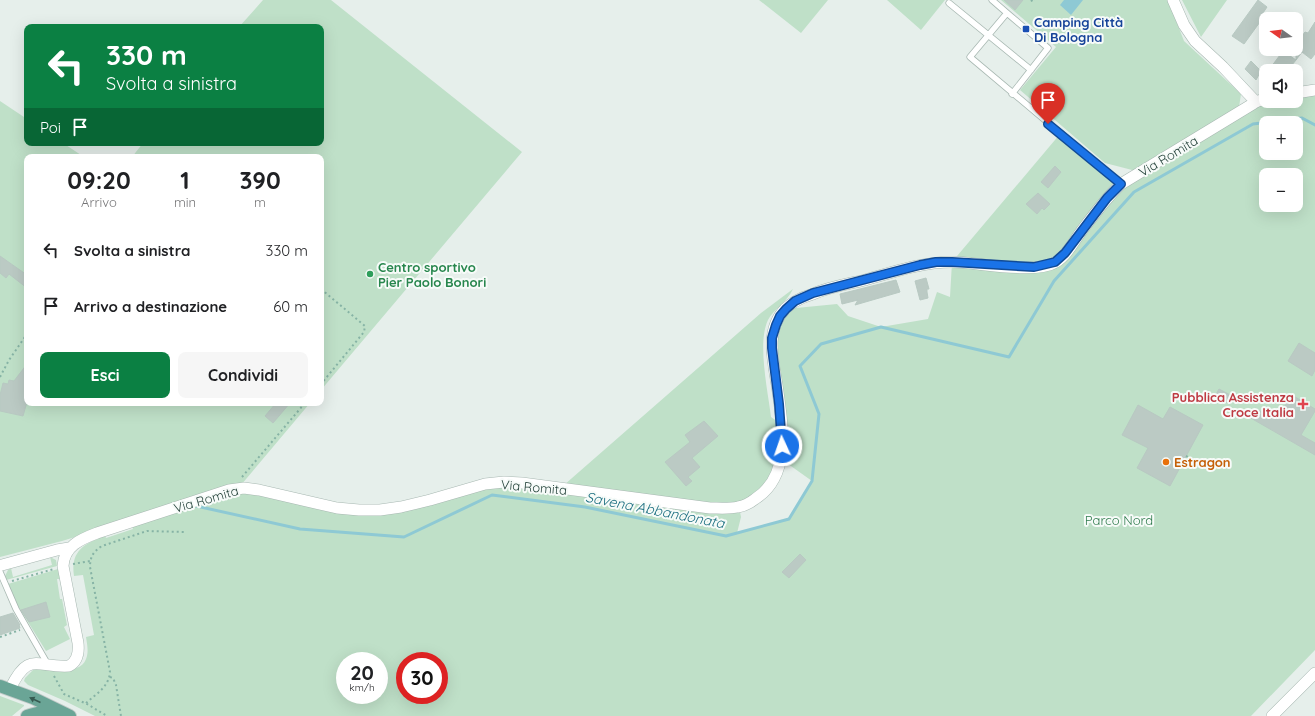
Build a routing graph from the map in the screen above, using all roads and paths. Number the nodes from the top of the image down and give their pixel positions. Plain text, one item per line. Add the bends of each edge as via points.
1 (992, 0) edge
2 (1031, 0) edge
3 (1034, 0) edge
4 (1173, 0) edge
5 (949, 3) dead end
6 (1007, 13) junction
7 (988, 35) junction
8 (1030, 70) junction
9 (1315, 90) edge
10 (1303, 92) edge
11 (1012, 94) junction
12 (1259, 98) edge
13 (1259, 101) edge
14 (1121, 184) junction
15 (324, 292) edge
16 (24, 338) edge
17 (0, 377) edge
18 (324, 380) edge
19 (302, 406) edge
20 (1186, 456) dead end
21 (1205, 466) dead end
22 (242, 477) dead end
23 (184, 532) dead end
24 (70, 548) junction
25 (90, 562) junction
26 (63, 566) junction
27 (1, 570) edge
28 (5, 583) junction
29 (47, 664) junction
30 (1315, 673) edge
31 (110, 676) junction
32 (5, 687) edge
33 (86, 704) junction
34 (27, 716) edge
35 (68, 716) edge
36 (107, 716) edge
37 (121, 716) edge
38 (1272, 716) edge

1 - 6 lane
2 - 3 path
4 - 12 street, Via Romita via 1184,25 1195,41
5 - 7 lane
6 - 7 lane
6 - 8 lane via 1048,48
7 - 8 lane
7 - 11 lane via 970,57
8 - 11 lane
9 - 10 street
11 - 14 lane
13 - 14 street, Via Romita
14 - 24 street, Via Romita via 1055,262 1034,267 952,262 920,265 813,293 795,301 786,309 776,325 772,343 779,404 781,459 774,481 768,488 760,497 739,507 710,508 504,482 485,484 401,507 359,510 337,508 244,488 228,490 98,533 81,539
15 - 18 path via 365,326 364,332
16 - 17 path
19 - 22 path
20 - 21 path
23 - 25 path via 147,531 112,542 97,549
24 - 26 street via 64,557
24 - 27 street via 56,550
25 - 26 path
25 - 31 path
26 - 28 path
26 - 29 street via 79,652 70,666
27 - 28 lane
28 - 29 lane via 16,609
29 - 32 street via 32,664 22,669
29 - 33 path via 64,694
30 - 38 street
31 - 33 path via 105,686
31 - 37 path via 116,685
35 -> 32 main road
33 - 36 path
34 - 35 main road via 49,711

